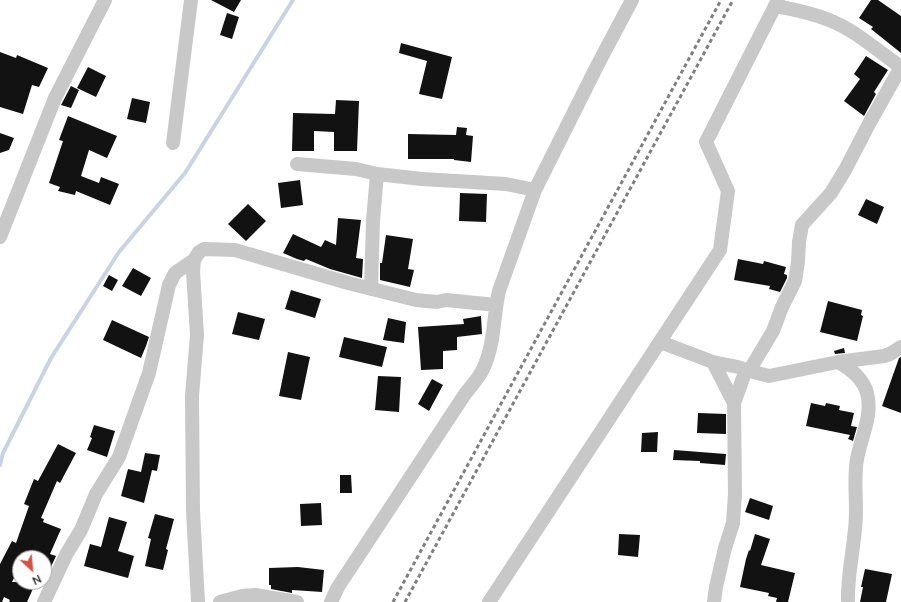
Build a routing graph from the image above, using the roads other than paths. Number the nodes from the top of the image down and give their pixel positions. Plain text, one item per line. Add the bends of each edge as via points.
1 (105, 0) edge
2 (191, 0) edge
3 (632, 0) edge
4 (777, 3) edge
5 (901, 67) edge
6 (173, 143) dead end
7 (297, 164) dead end
8 (377, 174) junction
9 (535, 190) junction
10 (0, 235) edge
11 (194, 260) junction
12 (371, 289) junction
13 (496, 305) junction
14 (660, 342) junction
15 (901, 347) edge
16 (713, 362) junction
17 (838, 362) junction
18 (748, 371) junction
19 (734, 403) junction
20 (44, 602) edge
21 (198, 602) edge
22 (220, 602) edge
23 (297, 602) edge
24 (332, 602) edge
25 (489, 602) edge
26 (714, 602) edge
27 (848, 602) edge

1 - 10 street via 55,98
2 - 6 street
3 - 9 street
4 - 5 street via 829,20 852,32
4 - 14 street via 706,142 728,191 720,250
5 - 18 street via 831,193 802,225 795,281 773,331
7 - 8 street via 356,169
8 - 9 street via 506,184
8 - 12 street
9 - 13 street
11 - 12 street via 204,249 235,250
11 - 20 street via 175,273 169,285 149,373 120,457 96,494 81,530
11 - 21 street via 197,335 192,396 193,504
12 - 13 street via 416,300
13 - 24 street via 492,340 483,370 338,587
14 - 16 street
14 - 25 street
15 - 17 street via 884,356
16 - 18 street
16 - 19 street
17 - 18 street via 769,376
17 - 27 street via 852,370 859,378 867,392 868,411 857,459 855,528
18 - 19 street
19 - 26 street via 733,523
22 - 23 street via 255,595

